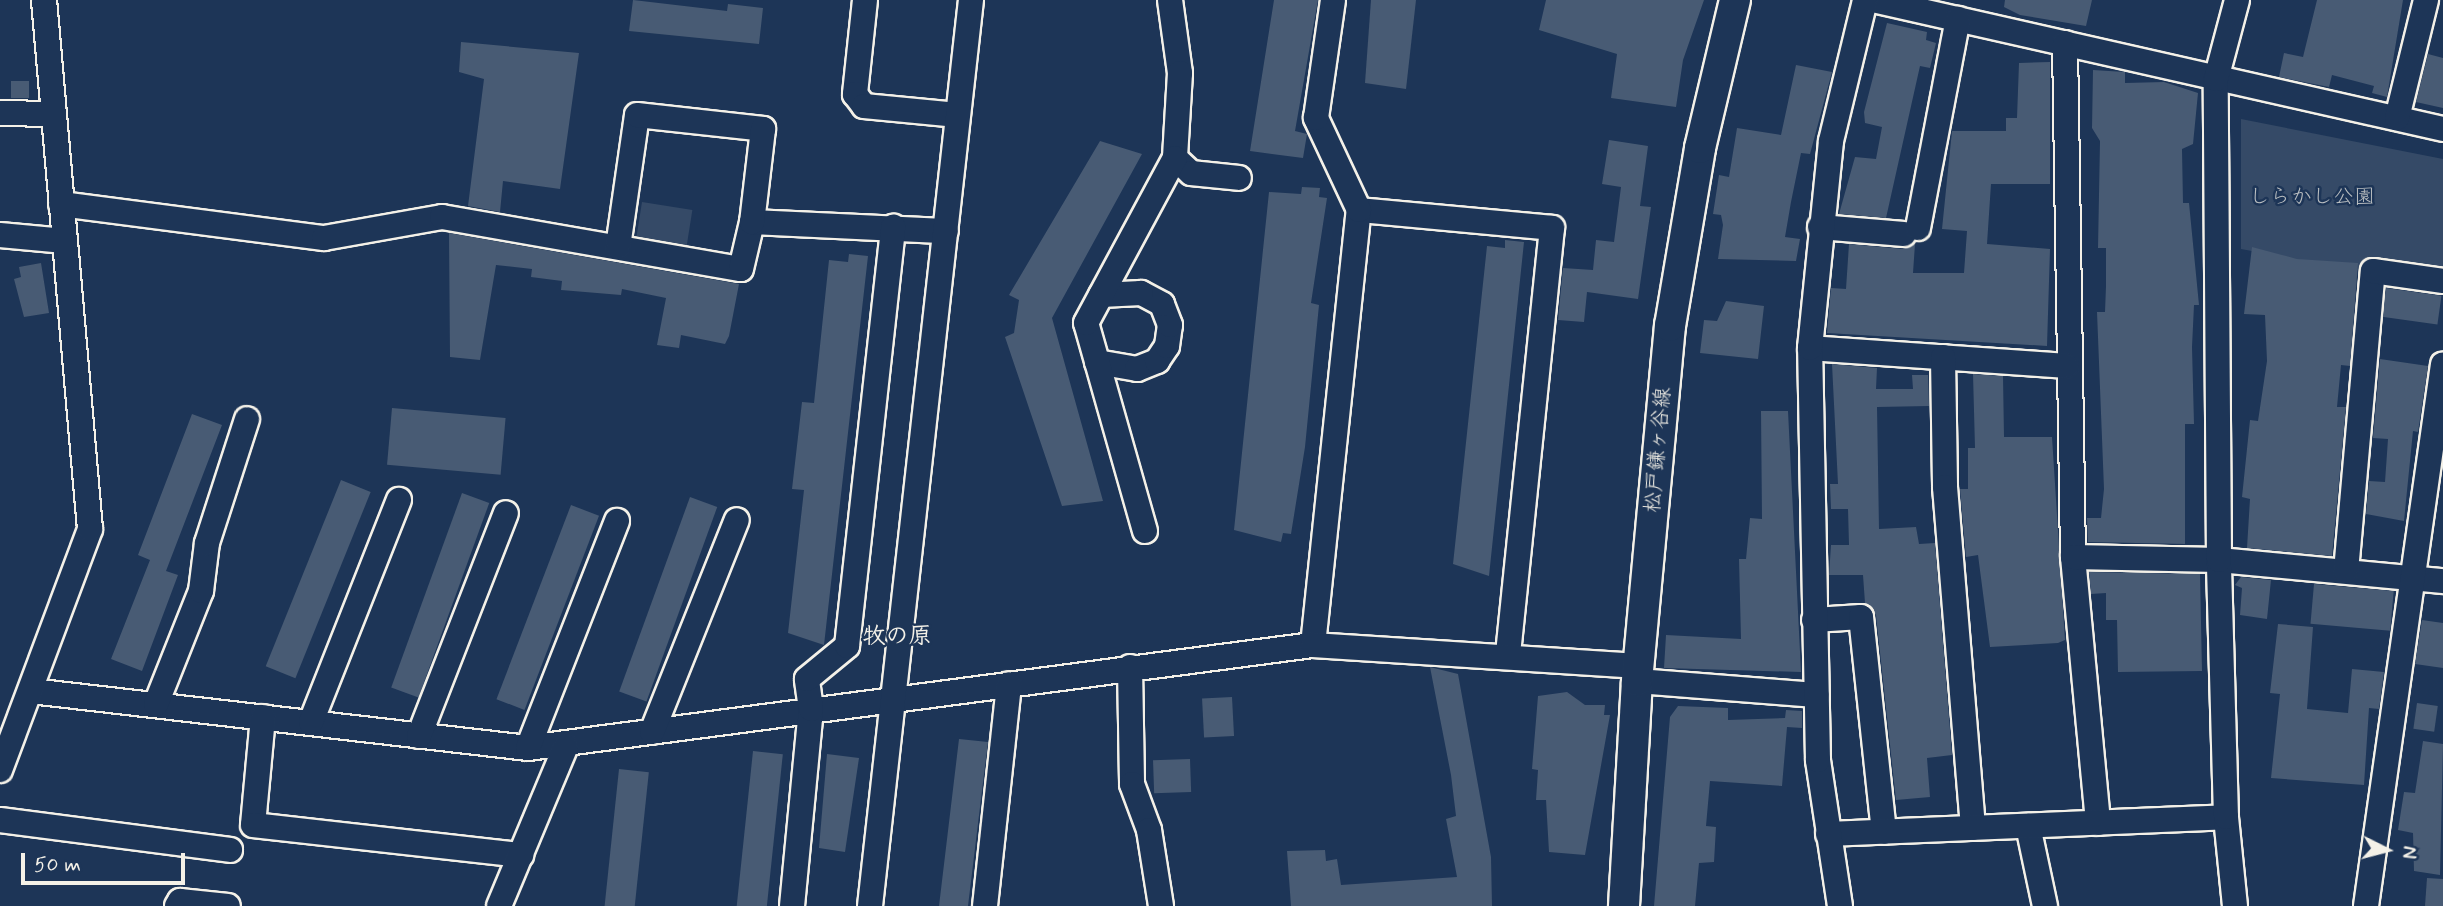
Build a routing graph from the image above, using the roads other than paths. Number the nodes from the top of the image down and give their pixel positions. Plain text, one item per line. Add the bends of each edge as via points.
1 (44, 0) edge
2 (865, 0) edge
3 (971, 0) edge
4 (1170, 0) edge
5 (1333, 0) edge
6 (1735, 0) edge
7 (1866, 0) edge
8 (1873, 0) edge
9 (2237, 0) edge
10 (2426, 0) edge
11 (1958, 19) junction
12 (2065, 43) junction
13 (2216, 79) junction
14 (0, 113) edge
15 (54, 114) junction
16 (958, 116) junction
17 (2396, 118) junction
18 (2443, 129) edge
19 (1175, 158) junction
20 (1240, 178) dead end
21 (61, 204) junction
22 (1359, 210) junction
23 (752, 222) junction
24 (893, 227) junction
25 (1820, 227) junction
26 (946, 231) junction
27 (0, 234) edge
28 (65, 241) junction
29 (618, 247) junction
30 (2443, 281) edge
31 (1101, 295) junction
32 (1810, 348) junction
33 (1944, 357) junction
34 (1097, 362) junction
35 (2443, 364) edge
36 (2066, 366) junction
37 (247, 419) dead end
38 (399, 500) dead end
39 (506, 513) dead end
40 (737, 520) dead end
41 (617, 521) dead end
42 (1145, 531) dead end
43 (2073, 557) junction
44 (2219, 560) junction
45 (2346, 571) junction
46 (2413, 577) junction
47 (2443, 581) edge
48 (1814, 620) junction
49 (1313, 645) junction
50 (1508, 657) junction
51 (1130, 667) junction
52 (1637, 674) junction
53 (1009, 684) junction
54 (31, 691) junction
55 (1816, 695) junction
56 (897, 696) junction
57 (156, 704) junction
58 (811, 709) junction
59 (263, 717) junction
60 (311, 722) junction
61 (652, 732) junction
62 (419, 736) junction
63 (566, 746) junction
64 (528, 748) junction
65 (0, 770) edge
66 (2226, 817) junction
67 (0, 820) edge
68 (2098, 823) junction
69 (2028, 826) junction
70 (1973, 828) junction
71 (1884, 832) junction
72 (1828, 834) junction
73 (230, 850) dead end
74 (521, 855) junction
75 (177, 906) edge
76 (228, 906) edge
77 (499, 906) edge
78 (792, 906) edge
79 (870, 906) edge
80 (985, 906) edge
81 (1161, 906) edge
82 (1624, 906) edge
83 (1840, 906) edge
84 (2045, 906) edge
85 (2235, 906) edge
86 (2366, 906) edge

1 - 15 street
2 - 16 street via 855,94 864,106
3 - 16 street
4 - 19 street via 1180,73
5 - 22 street via 1316,118
6 - 52 main road, 松戸鎌ヶ谷線 via 1700,148 1670,326
7 - 25 street via 1831,141
8 - 11 street
9 - 13 street
10 - 17 street
11 - 12 street
11 - 25 street via 1911,231
12 - 13 street
12 - 36 street
13 - 17 street
13 - 44 street
14 - 15 street
15 - 21 street
16 - 26 street
17 - 18 street
19 - 20 street via 1191,173
19 - 31 street
21 - 28 street
21 - 29 street via 324,238 442,216
22 - 49 street
22 - 50 street via 1552,228
23 - 24 street
23 - 29 street via 741,269
23 - 29 street via 763,130 637,115
24 - 26 street
24 - 58 street via 847,646 807,679
25 - 32 street
26 - 56 street
27 - 28 street
28 - 54 street via 90,529
30 - 45 street via 2374,271
31 - 34 street via 1086,323
31 - 34 street via 1141,293 1161,304 1170,325 1167,346 1157,361 1138,369
32 - 33 street
32 - 48 street
33 - 36 street
33 - 70 street via 1945,487
34 - 42 street
35 - 46 street
36 - 43 street
37 - 57 street via 248,434 207,543 201,591
38 - 60 street
39 - 62 street
40 - 61 street
41 - 64 street
43 - 44 street
43 - 68 street
44 - 45 street
44 - 66 street
45 - 46 street
46 - 47 street
46 - 86 street
48 - 55 street
48 - 71 street via 1861,617
49 - 50 street
49 - 51 street
50 - 52 street
51 - 53 street
51 - 81 street via 1132,784 1137,810 1149,830
52 - 55 street
52 - 82 main road, 松戸鎌ヶ谷線
53 - 56 street
53 - 80 street
54 - 57 street
54 - 65 street
55 - 72 street
56 - 58 street
56 - 79 street
57 - 59 street
58 - 61 street
58 - 78 street
59 - 60 street
59 - 74 street via 253,825
60 - 62 street
61 - 63 street
62 - 64 street
63 - 64 street
63 - 74 street
66 - 68 street
66 - 85 street
67 - 73 street
68 - 69 street
69 - 70 street
69 - 84 street
70 - 71 street
71 - 72 street
72 - 83 street
74 - 77 street
75 - 76 street via 180,901

